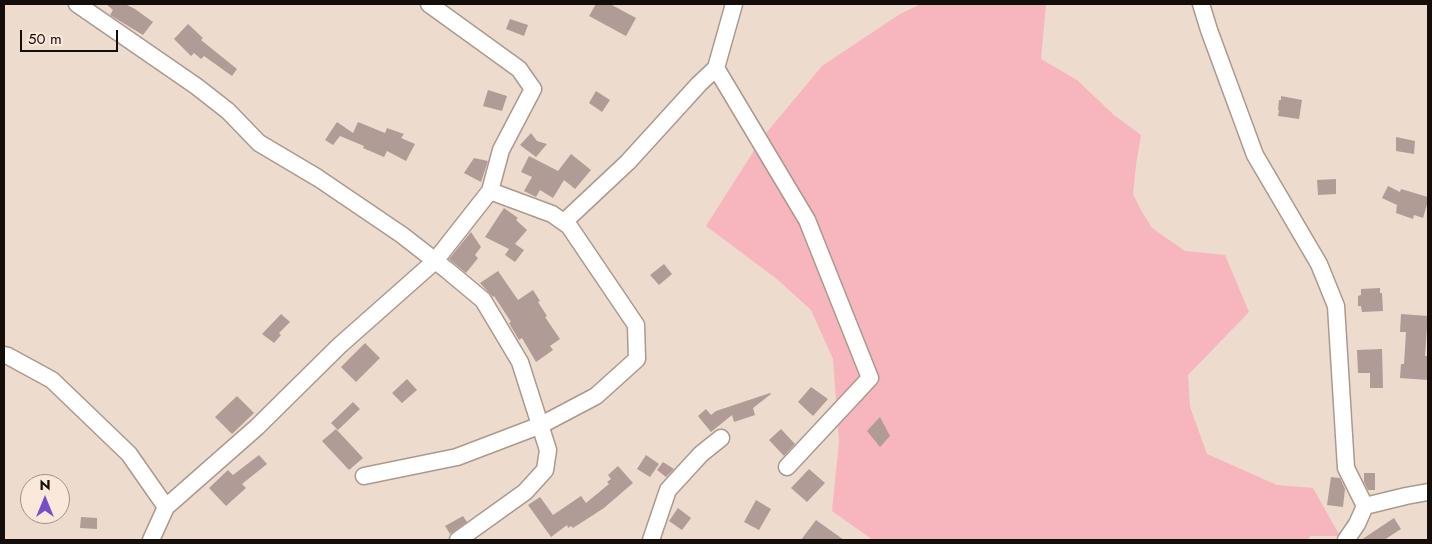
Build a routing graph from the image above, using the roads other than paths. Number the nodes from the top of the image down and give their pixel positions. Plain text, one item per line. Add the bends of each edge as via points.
1 (77, 4) edge
2 (429, 4) edge
3 (734, 4) edge
4 (1201, 4) edge
5 (716, 68) junction
6 (490, 191) junction
7 (564, 222) junction
8 (435, 261) junction
9 (4, 355) edge
10 (541, 425) junction
11 (721, 438) dead end
12 (787, 466) dead end
13 (364, 476) dead end
14 (1428, 492) edge
15 (1365, 506) junction
16 (166, 507) junction
17 (151, 540) edge
18 (458, 540) edge
19 (651, 540) edge
20 (1346, 540) edge

1 - 8 street via 196,86 228,111 259,143 318,178
2 - 6 street via 519,70 533,89 501,150
3 - 5 street
4 - 15 street via 1255,155 1319,264 1336,306 1346,468
5 - 7 street via 628,162
5 - 12 street via 807,220 870,378
6 - 7 street via 552,214
6 - 8 street
7 - 10 street via 636,326 637,359 596,396
8 - 10 street via 483,300 520,362
8 - 16 street
9 - 16 street via 52,380 129,454
10 - 13 street via 456,457
10 - 18 street via 548,450 545,470 525,492
11 - 19 street via 668,490
14 - 15 street
15 - 20 street
16 - 17 street

